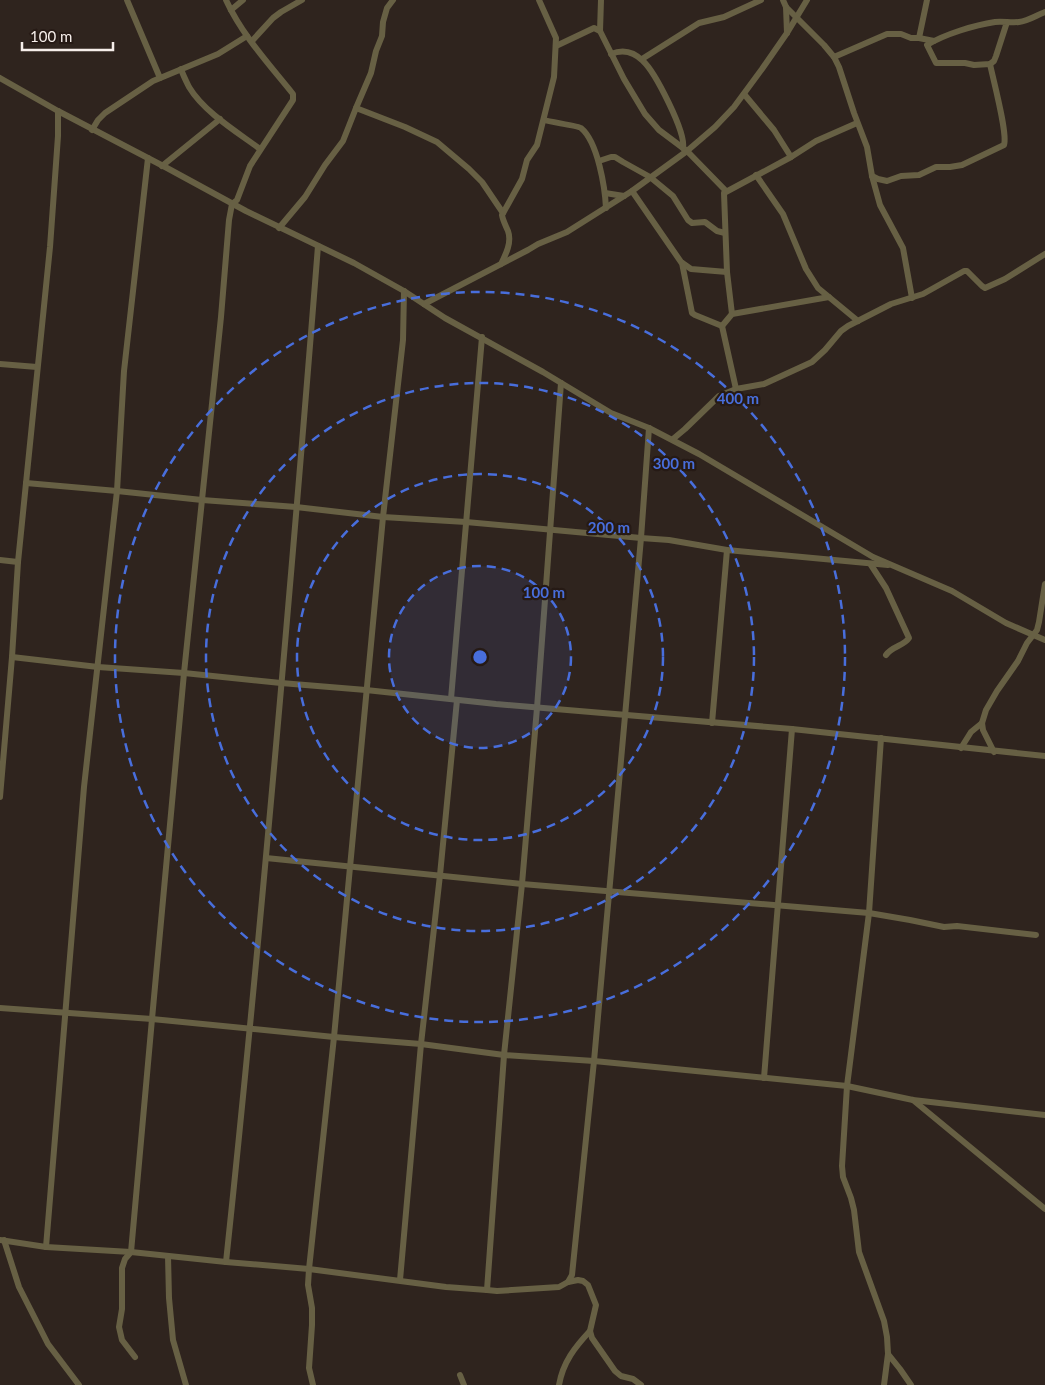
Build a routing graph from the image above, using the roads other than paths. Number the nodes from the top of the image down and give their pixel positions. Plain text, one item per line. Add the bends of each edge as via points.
1 (127, 0) edge
2 (226, 0) edge
3 (243, 0) edge
4 (302, 0) edge
5 (393, 0) edge
6 (539, 0) edge
7 (601, 0) edge
8 (761, 0) edge
9 (807, 0) edge
10 (927, 0) edge
11 (784, 3) edge
12 (231, 10) junction
13 (1045, 12) edge
14 (797, 18) junction
15 (1007, 22) junction
16 (600, 31) junction
17 (787, 33) junction
18 (249, 38) junction
19 (919, 38) junction
20 (934, 41) junction
21 (556, 46) junction
22 (611, 54) junction
23 (834, 57) junction
24 (642, 59) junction
25 (990, 64) junction
26 (181, 69) junction
27 (0, 78) edge
28 (160, 78) junction
29 (744, 94) junction
30 (356, 108) junction
31 (58, 112) junction
32 (220, 119) junction
33 (544, 120) junction
34 (857, 123) junction
35 (92, 130) junction
36 (685, 149) junction
37 (260, 150) junction
38 (791, 157) junction
39 (148, 158) junction
40 (599, 161) junction
41 (162, 166) junction
42 (756, 175) junction
43 (872, 176) junction
44 (650, 177) junction
45 (632, 191) junction
46 (726, 191) junction
47 (605, 193) junction
48 (624, 196) junction
49 (232, 204) junction
50 (606, 208) junction
51 (503, 212) junction
52 (279, 228) junction
53 (725, 233) junction
54 (318, 246) junction
55 (1045, 254) edge
56 (681, 262) junction
57 (501, 264) junction
58 (727, 272) junction
59 (404, 291) junction
60 (829, 297) junction
61 (912, 298) junction
62 (424, 304) junction
63 (732, 314) junction
64 (858, 321) junction
65 (722, 326) junction
66 (482, 337) junction
67 (0, 364) edge
68 (37, 366) junction
69 (561, 383) junction
70 (736, 389) junction
71 (649, 428) junction
72 (673, 440) junction
73 (26, 483) junction
74 (116, 491) junction
75 (202, 500) junction
76 (296, 507) junction
77 (383, 517) junction
78 (466, 522) junction
79 (551, 530) junction
80 (641, 538) junction
81 (728, 550) junction
82 (0, 560) edge
83 (18, 562) junction
84 (871, 564) junction
85 (891, 565) junction
86 (1045, 584) edge
87 (1034, 635) junction
88 (1045, 640) edge
89 (886, 655) dead end
90 (12, 657) junction
91 (98, 667) junction
92 (184, 673) junction
93 (281, 683) junction
94 (366, 690) junction
95 (454, 700) junction
96 (537, 708) junction
97 (624, 715) junction
98 (712, 723) junction
99 (982, 723) junction
100 (792, 729) junction
101 (881, 738) junction
102 (961, 748) junction
103 (994, 752) junction
104 (1045, 756) edge
105 (0, 797) edge
106 (266, 858) junction
107 (350, 866) junction
108 (440, 875) junction
109 (522, 884) junction
110 (609, 891) junction
111 (777, 905) junction
112 (869, 913) junction
113 (1036, 935) dead end
114 (0, 1008) edge
115 (65, 1012) junction
116 (152, 1019) junction
117 (251, 1029) junction
118 (334, 1038) junction
119 (421, 1044) junction
120 (504, 1055) junction
121 (594, 1061) junction
122 (764, 1078) junction
123 (847, 1086) junction
124 (913, 1100) junction
125 (1045, 1115) edge
126 (1045, 1209) edge
127 (2, 1240) edge
128 (46, 1247) junction
129 (131, 1252) junction
130 (168, 1256) junction
131 (226, 1262) junction
132 (309, 1269) junction
133 (400, 1280) junction
134 (568, 1282) junction
135 (487, 1290) junction
136 (590, 1331) junction
137 (888, 1354) junction
138 (136, 1357) dead end
139 (460, 1375) dead end
140 (78, 1385) edge
141 (186, 1385) edge
142 (313, 1385) edge
143 (464, 1385) edge
144 (559, 1385) edge
145 (641, 1385) edge
146 (884, 1385) edge
147 (912, 1385) edge

1 - 28 street
2 - 12 street
3 - 12 street
4 - 18 street
5 - 30 street via 387,8 371,73
6 - 21 street
7 - 16 street
8 - 24 street via 724,17 699,23
9 - 14 street
10 - 19 street
11 - 14 street
11 - 17 street
12 - 18 street
13 - 15 street via 1024,21
14 - 17 street
14 - 23 street
15 - 20 street via 975,27
15 - 25 street via 994,61
16 - 21 street via 594,28
16 - 22 street
17 - 29 street
18 - 26 street
18 - 37 street via 294,97
19 - 20 street
19 - 23 street via 887,34
20 - 25 street via 928,45 936,63
21 - 33 street via 554,77
22 - 24 street via 626,51
22 - 36 street via 645,114 659,130
23 - 34 street
24 - 36 street via 654,75 677,122
25 - 43 street via 1004,130 1004,145 962,165 936,167 919,175 887,181
26 - 28 street
26 - 32 street via 189,88
27 - 31 street
28 - 35 street via 105,113
29 - 36 street via 715,127
29 - 38 street via 774,130
30 - 51 street via 437,142 482,182
30 - 52 street via 344,141
31 - 35 street
31 - 68 street
32 - 37 street
32 - 41 street
33 - 40 street via 581,127
33 - 51 street via 537,145
34 - 38 street via 816,141
34 - 43 street via 867,147
35 - 39 street
36 - 44 street
36 - 46 street
37 - 49 street via 237,200
38 - 42 street
39 - 41 street
39 - 74 street via 124,370
40 - 44 street via 615,157
40 - 47 street
41 - 49 street
42 - 46 street
42 - 60 street via 783,214 812,280
43 - 61 street via 884,214 903,248
44 - 45 street
44 - 53 street via 672,196 692,223 705,222 716,231
45 - 48 street
45 - 56 street
46 - 53 street
47 - 48 street
47 - 50 street
48 - 50 street
49 - 52 street
49 - 75 street
50 - 57 street via 567,232
51 - 57 street via 502,218 510,238
52 - 54 street
53 - 58 street
54 - 59 street
54 - 76 street
55 - 61 street via 985,288 964,270
56 - 58 street via 690,269
56 - 65 street via 692,313
57 - 62 street
58 - 63 street
59 - 62 street
59 - 77 street via 403,340
60 - 63 street
60 - 64 street
61 - 64 street via 891,304
62 - 66 street
63 - 65 street
64 - 70 street via 841,331 812,362 764,384
65 - 70 street
66 - 69 street
66 - 78 street
67 - 68 street
68 - 73 street
69 - 71 street via 611,413
69 - 79 street
70 - 72 street via 718,398
71 - 72 street
71 - 80 street
72 - 85 street
73 - 74 street
73 - 83 street
74 - 75 street
74 - 91 street
75 - 76 street
75 - 92 street
76 - 77 street
76 - 93 street
77 - 78 street
77 - 94 street
78 - 79 street
78 - 95 street
79 - 80 street
79 - 96 street
80 - 81 street
80 - 97 street
81 - 84 street
81 - 98 street
82 - 83 street
83 - 90 street
84 - 85 street
84 - 89 street via 909,638
85 - 87 street via 952,591 1006,623
86 - 87 street
87 - 88 street
87 - 99 street via 989,704
90 - 91 street
90 - 105 street
91 - 92 street
91 - 115 street via 84,787
92 - 93 street
92 - 116 street
93 - 94 street
93 - 106 street
94 - 95 street
94 - 107 street
95 - 96 street
95 - 108 street
96 - 97 street
96 - 109 street
97 - 98 street
97 - 110 street
98 - 100 street
99 - 102 street via 971,732
99 - 103 street
100 - 101 street
100 - 111 street
101 - 102 street
101 - 112 street
102 - 103 street
103 - 104 street
106 - 107 street
106 - 117 street
107 - 108 street
107 - 118 street
108 - 109 street
108 - 119 street
109 - 110 street
109 - 120 street
110 - 111 street
110 - 121 street
111 - 112 street
111 - 122 street
112 - 113 street via 944,927
112 - 123 street
114 - 115 street
115 - 116 street
115 - 128 street
116 - 117 street
116 - 129 street
117 - 118 street
117 - 131 street
118 - 119 street
118 - 132 street
119 - 120 street
119 - 133 street
120 - 121 street
120 - 135 street
121 - 122 street
121 - 134 street via 572,1275
122 - 123 street
123 - 124 street
123 - 137 street via 843,1177 854,1210 860,1252 884,1322
124 - 125 street
124 - 126 street
127 - 128 street
127 - 140 street via 19,1287 48,1344
128 - 129 street
129 - 130 street
129 - 138 street via 122,1268 119,1327 122,1340
130 - 131 street
130 - 141 street via 173,1340
131 - 132 street
132 - 133 street
132 - 142 street via 312,1325 309,1368
133 - 135 street
134 - 135 street via 560,1287
134 - 136 street via 583,1281 593,1296 596,1305
136 - 144 street via 571,1352
136 - 145 street via 615,1371
137 - 146 street
137 - 147 street
139 - 143 street

